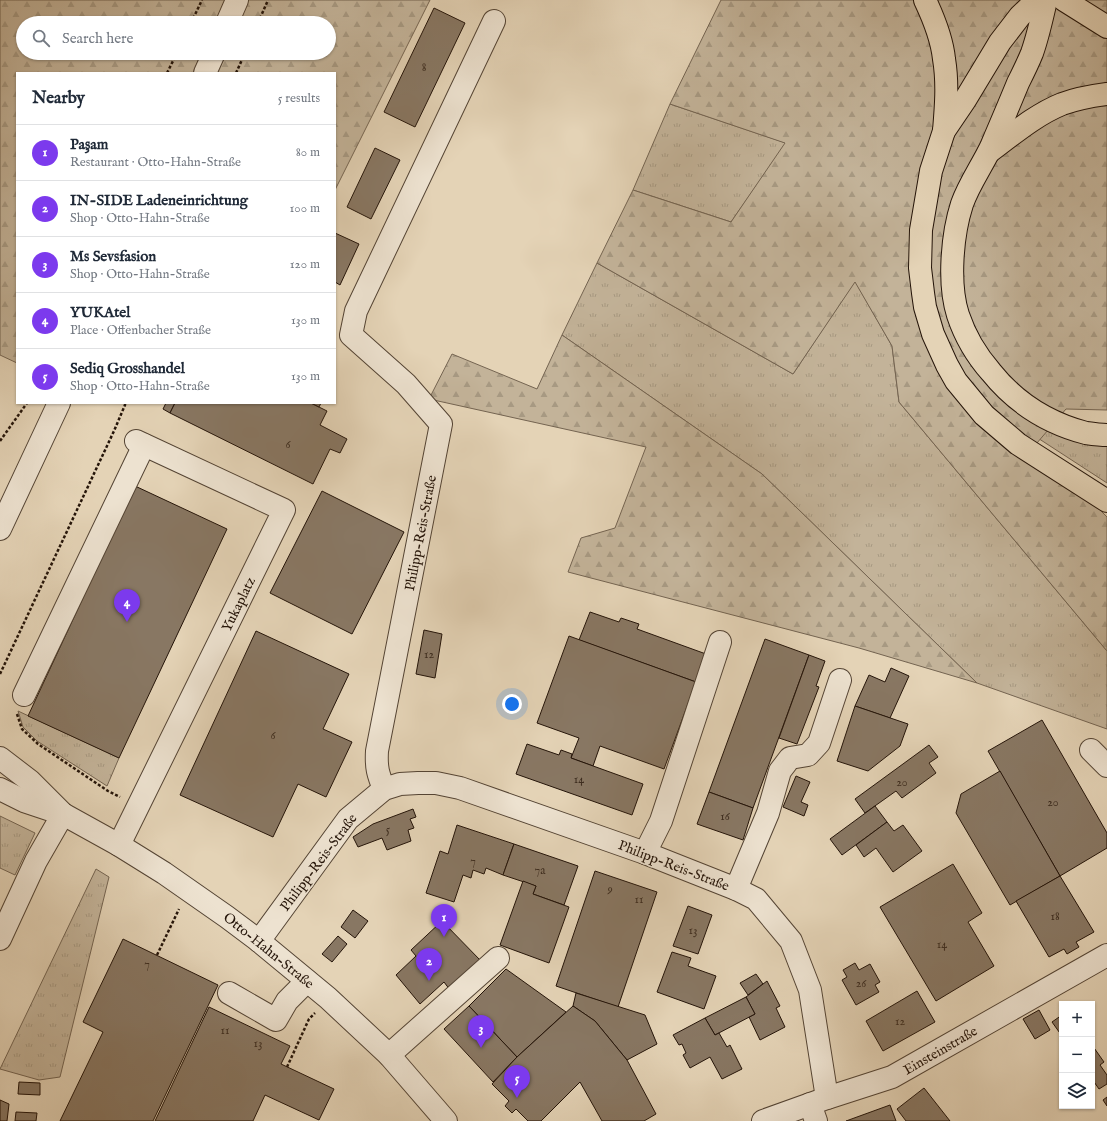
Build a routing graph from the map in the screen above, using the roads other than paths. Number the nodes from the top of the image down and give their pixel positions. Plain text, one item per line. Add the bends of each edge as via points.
1 (237, 0) edge
2 (925, 0) edge
3 (1037, 0) edge
4 (1046, 0) edge
5 (1064, 0) edge
6 (230, 16) edge
7 (494, 21) dead end
8 (1107, 27) edge
9 (211, 60) edge
10 (205, 72) edge
11 (1107, 94) edge
12 (944, 131) junction
13 (988, 153) junction
14 (60, 404) edge
15 (1107, 435) edge
16 (1107, 501) edge
17 (0, 529) edge
18 (720, 642) dead end
19 (840, 680) dead end
20 (24, 695) road end
21 (1091, 750) dead end
22 (0, 757) edge
23 (1107, 766) edge
24 (0, 789) edge
25 (384, 789) junction
26 (63, 814) junction
27 (119, 845) junction
28 (645, 853) junction
29 (736, 890) junction
30 (0, 939) edge
31 (259, 941) junction
32 (1107, 955) edge
33 (498, 958) dead end
34 (307, 981) junction
35 (229, 993) dead end
36 (389, 1055) junction
37 (818, 1108) edge
38 (446, 1121) edge
39 (763, 1121) edge

1 - 6 street
2 - 12 main road via 939,36 944,58
3 - 12 main road via 1020,16 1000,42
4 - 13 main road via 1031,53
5 - 8 main road
7 - 25 street, Philipp-Reis-Straße via 356,311 351,335 406,384 441,424 377,751 376,764
9 - 10 street
11 - 13 main road via 1061,104 1035,118
12 - 16 main road via 927,192 920,251 925,307 940,350 956,381 984,415 1018,444
13 - 15 main road via 962,204 952,259 957,314 967,338 982,362 1002,386 1019,401 1060,424 1087,433
14 - 17 street
18 - 28 street via 661,821
19 - 29 street via 819,743 808,755 790,758 780,771 768,814
20 - 27 street, Yukaplatz via 140,443 284,510
21 - 23 street
22 - 26 street, Otto-Hahn-Straße via 30,781
24 - 26 street, Otto-Hahn-Straße via 24,801
25 - 28 street, Philipp-Reis-Straße via 400,784 436,782 460,788
25 - 31 street, Philipp-Reis-Straße via 348,819
26 - 27 street, Otto-Hahn-Straße
26 - 30 street via 36,861
27 - 31 street, Otto-Hahn-Straße via 164,873
28 - 29 street, Philipp-Reis-Straße
29 - 37 street, Philipp-Reis-Straße via 756,899 791,941 810,990
31 - 34 street, Otto-Hahn-Straße
32 - 37 street, Einsteinstraße via 892,1077
33 - 36 street
34 - 35 street via 287,1001 276,1020
34 - 36 street, Otto-Hahn-Straße
36 - 38 street, Otto-Hahn-Straße
37 - 39 street, Einsteinstraße

